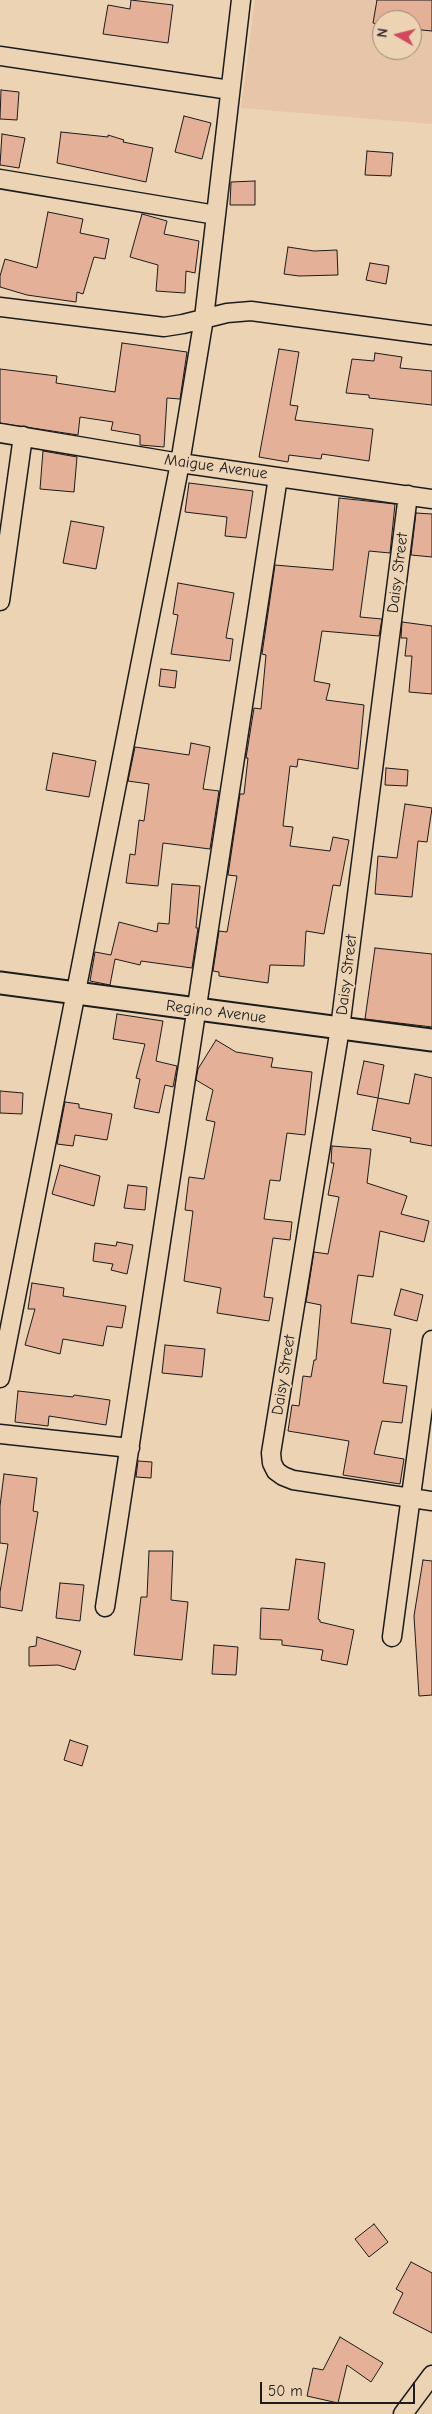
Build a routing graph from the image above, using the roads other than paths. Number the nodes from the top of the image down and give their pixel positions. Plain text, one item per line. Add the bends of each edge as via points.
1 (241, 0) edge
2 (0, 56) edge
3 (230, 90) junction
4 (0, 179) edge
5 (216, 215) junction
6 (0, 307) edge
7 (204, 318) junction
8 (432, 334) edge
9 (0, 432) edge
10 (23, 436) junction
11 (180, 462) junction
12 (278, 477) junction
13 (408, 495) junction
14 (432, 499) edge
15 (0, 601) edge
16 (0, 983) edge
17 (74, 993) junction
18 (198, 1009) junction
19 (340, 1028) junction
20 (432, 1040) edge
21 (432, 1340) edge
22 (0, 1378) edge
23 (0, 1434) edge
24 (130, 1448) junction
25 (410, 1498) junction
26 (432, 1500) edge
27 (105, 1607) dead end
28 (392, 1637) dead end
29 (432, 2375) edge
30 (403, 2414) edge

1 - 3 street
2 - 3 street
3 - 5 street
4 - 5 street
5 - 7 street
6 - 7 street via 164,327
7 - 8 street via 234,312 267,312
7 - 11 street
9 - 10 street, Maigue Avenue
10 - 11 street, Maigue Avenue
10 - 15 street
11 - 12 street, Maigue Avenue
11 - 17 street
12 - 13 street, Maigue Avenue
12 - 18 street
13 - 14 street, Maigue Avenue
13 - 19 street, Daisy Street
16 - 17 street, Regino Avenue
17 - 18 street, Regino Avenue
17 - 22 street
18 - 19 street, Regino Avenue
18 - 24 street
19 - 20 street, Regino Avenue
19 - 25 street, Daisy Street via 271,1453 272,1463 276,1471 288,1478
21 - 25 street
23 - 24 street
24 - 27 street
25 - 26 street
25 - 28 street
29 - 30 street

